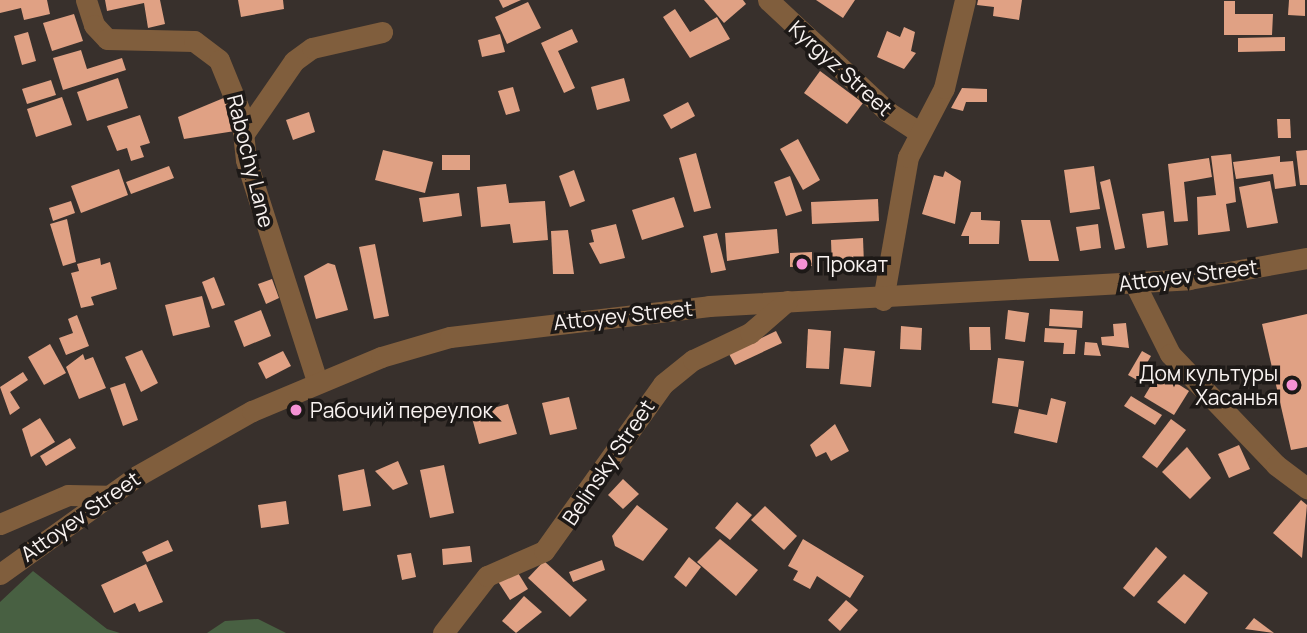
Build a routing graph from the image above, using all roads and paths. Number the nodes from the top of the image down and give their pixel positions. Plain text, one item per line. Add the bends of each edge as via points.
1 (86, 0) edge
2 (768, 0) edge
3 (965, 0) edge
4 (382, 32) dead end
5 (245, 132) junction
6 (919, 132) junction
7 (1307, 258) edge
8 (1135, 284) junction
9 (883, 300) junction
10 (787, 301) junction
11 (317, 381) junction
12 (1307, 488) edge
13 (107, 496) junction
14 (0, 524) edge
15 (0, 574) edge
16 (443, 633) edge

1 - 5 street, Rabochy Lane via 94,25 115,42 177,40 206,48 230,82
2 - 6 street, Kyrgyz Street via 878,104
3 - 6 street via 944,88
4 - 5 street via 312,48 294,61
5 - 11 street, Rabochy Lane via 246,160
6 - 9 street via 897,200
7 - 8 street, Attoyev Street
8 - 9 street, Attoyev Street
8 - 12 street via 1170,354 1276,465
9 - 10 street, Attoyev Street
10 - 11 street, Attoyev Street via 484,331 413,346
10 - 16 street, Belinsky Street via 750,333 693,360 663,384 544,551 487,576
11 - 13 street, Attoyev Street via 193,443
13 - 14 street via 57,498
13 - 15 street, Attoyev Street

